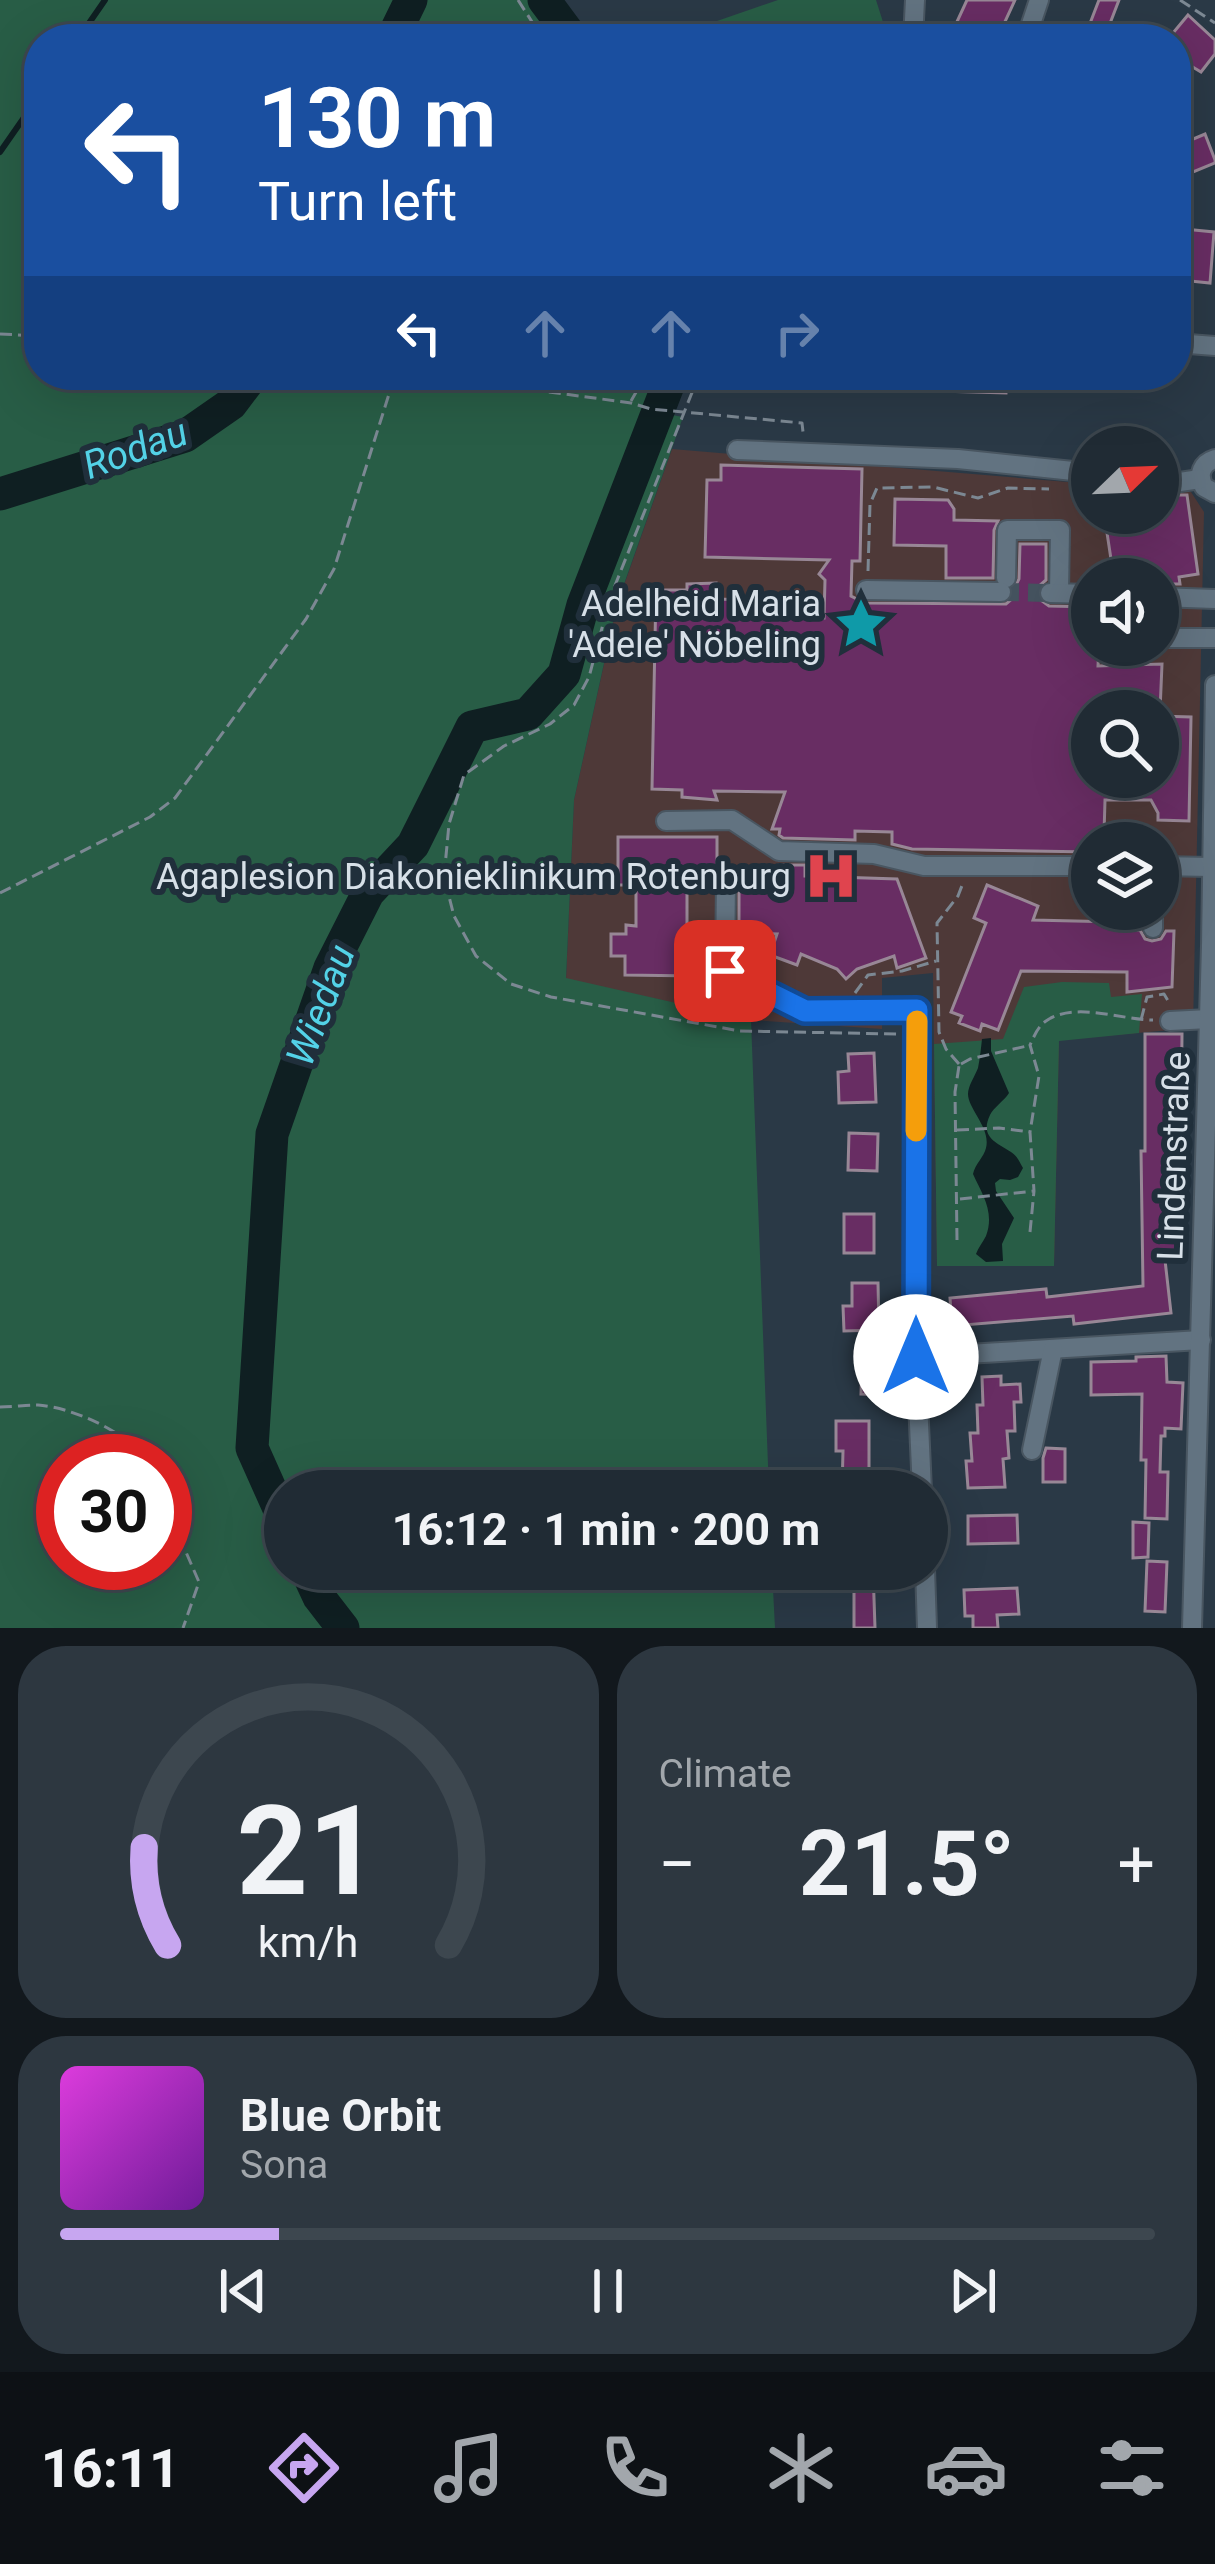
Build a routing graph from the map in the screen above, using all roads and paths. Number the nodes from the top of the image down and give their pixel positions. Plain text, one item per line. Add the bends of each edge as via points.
1 (1180, 0) edge
2 (1215, 23) edge
3 (390, 390) edge
4 (535, 390) edge
5 (638, 390) edge
6 (690, 390) edge
7 (631, 403) junction
8 (678, 412) junction
9 (736, 450) dead end
10 (803, 452) junction
11 (1215, 459) edge
12 (1071, 471) edge
13 (1208, 486) edge
14 (1063, 489) dead end
15 (866, 590) joint
16 (1071, 593) edge
17 (1179, 598) edge
18 (1215, 599) edge
19 (1179, 638) edge
20 (1215, 638) edge
21 (1215, 685) edge
22 (666, 821) dead end
23 (1071, 866) edge
24 (1211, 867) junction
25 (1179, 870) edge
26 (725, 878) dead end
27 (0, 893) edge
28 (958, 896) dead end
29 (938, 960) junction
30 (845, 1011) junction
31 (1209, 1019) junction
32 (1141, 1020) junction
33 (1170, 1021) junction
34 (916, 1034) junction
35 (1030, 1046) junction
36 (959, 1064) junction
37 (955, 1130) junction
38 (1030, 1132) junction
39 (1034, 1191) junction
40 (958, 1199) junction
41 (1030, 1232) dead end
42 (957, 1240) dead end
43 (1205, 1344) edge
44 (1053, 1349) junction
45 (916, 1357) junction
46 (0, 1407) edge
47 (118, 1434) edge
48 (1033, 1450) dead end
49 (921, 1470) edge
50 (192, 1566) edge
51 (926, 1590) edge
52 (183, 1628) edge
53 (927, 1628) edge
54 (1192, 1628) edge

1 - 2 path
3 - 27 path via 334,569 175,799
4 - 7 path
5 - 7 path
6 - 8 path
7 - 8 path
8 - 10 path via 802,423
8 - 34 path via 574,705 464,775 444,877 454,916 476,956 511,984 551,997 740,1031
9 - 10 street
10 - 12 street
11 - 13 street via 1204,465
14 - 15 path via 1019,487 978,498 933,487 877,488
15 - 16 street via 1004,585 1006,530 1060,530 1054,593
17 - 18 street
19 - 20 street
21 - 24 street, Lindenstraße
22 - 23 street via 732,820 779,851 874,854 925,866
24 - 25 street
24 - 31 street, Lindenstraße
26 - 30 street via 725,971 805,1011
28 - 29 path via 938,923
29 - 30 path via 868,975
29 - 36 path via 938,1032
30 - 34 street via 917,1010
31 - 33 street
31 - 43 street, Lindenstraße
32 - 33 path
32 - 33 path via 1148,997 1165,994
32 - 35 path via 1068,1013 1045,1022
34 - 45 street
35 - 36 path
35 - 38 path via 1039,1076
36 - 37 path
37 - 38 path
37 - 40 path
38 - 39 path
39 - 40 path
39 - 41 path
40 - 42 path
43 - 44 street
43 - 54 street, Lindenstraße
44 - 45 street
44 - 48 street
45 - 49 street
46 - 47 path via 42,1405
50 - 52 path via 199,1582
51 - 53 street

